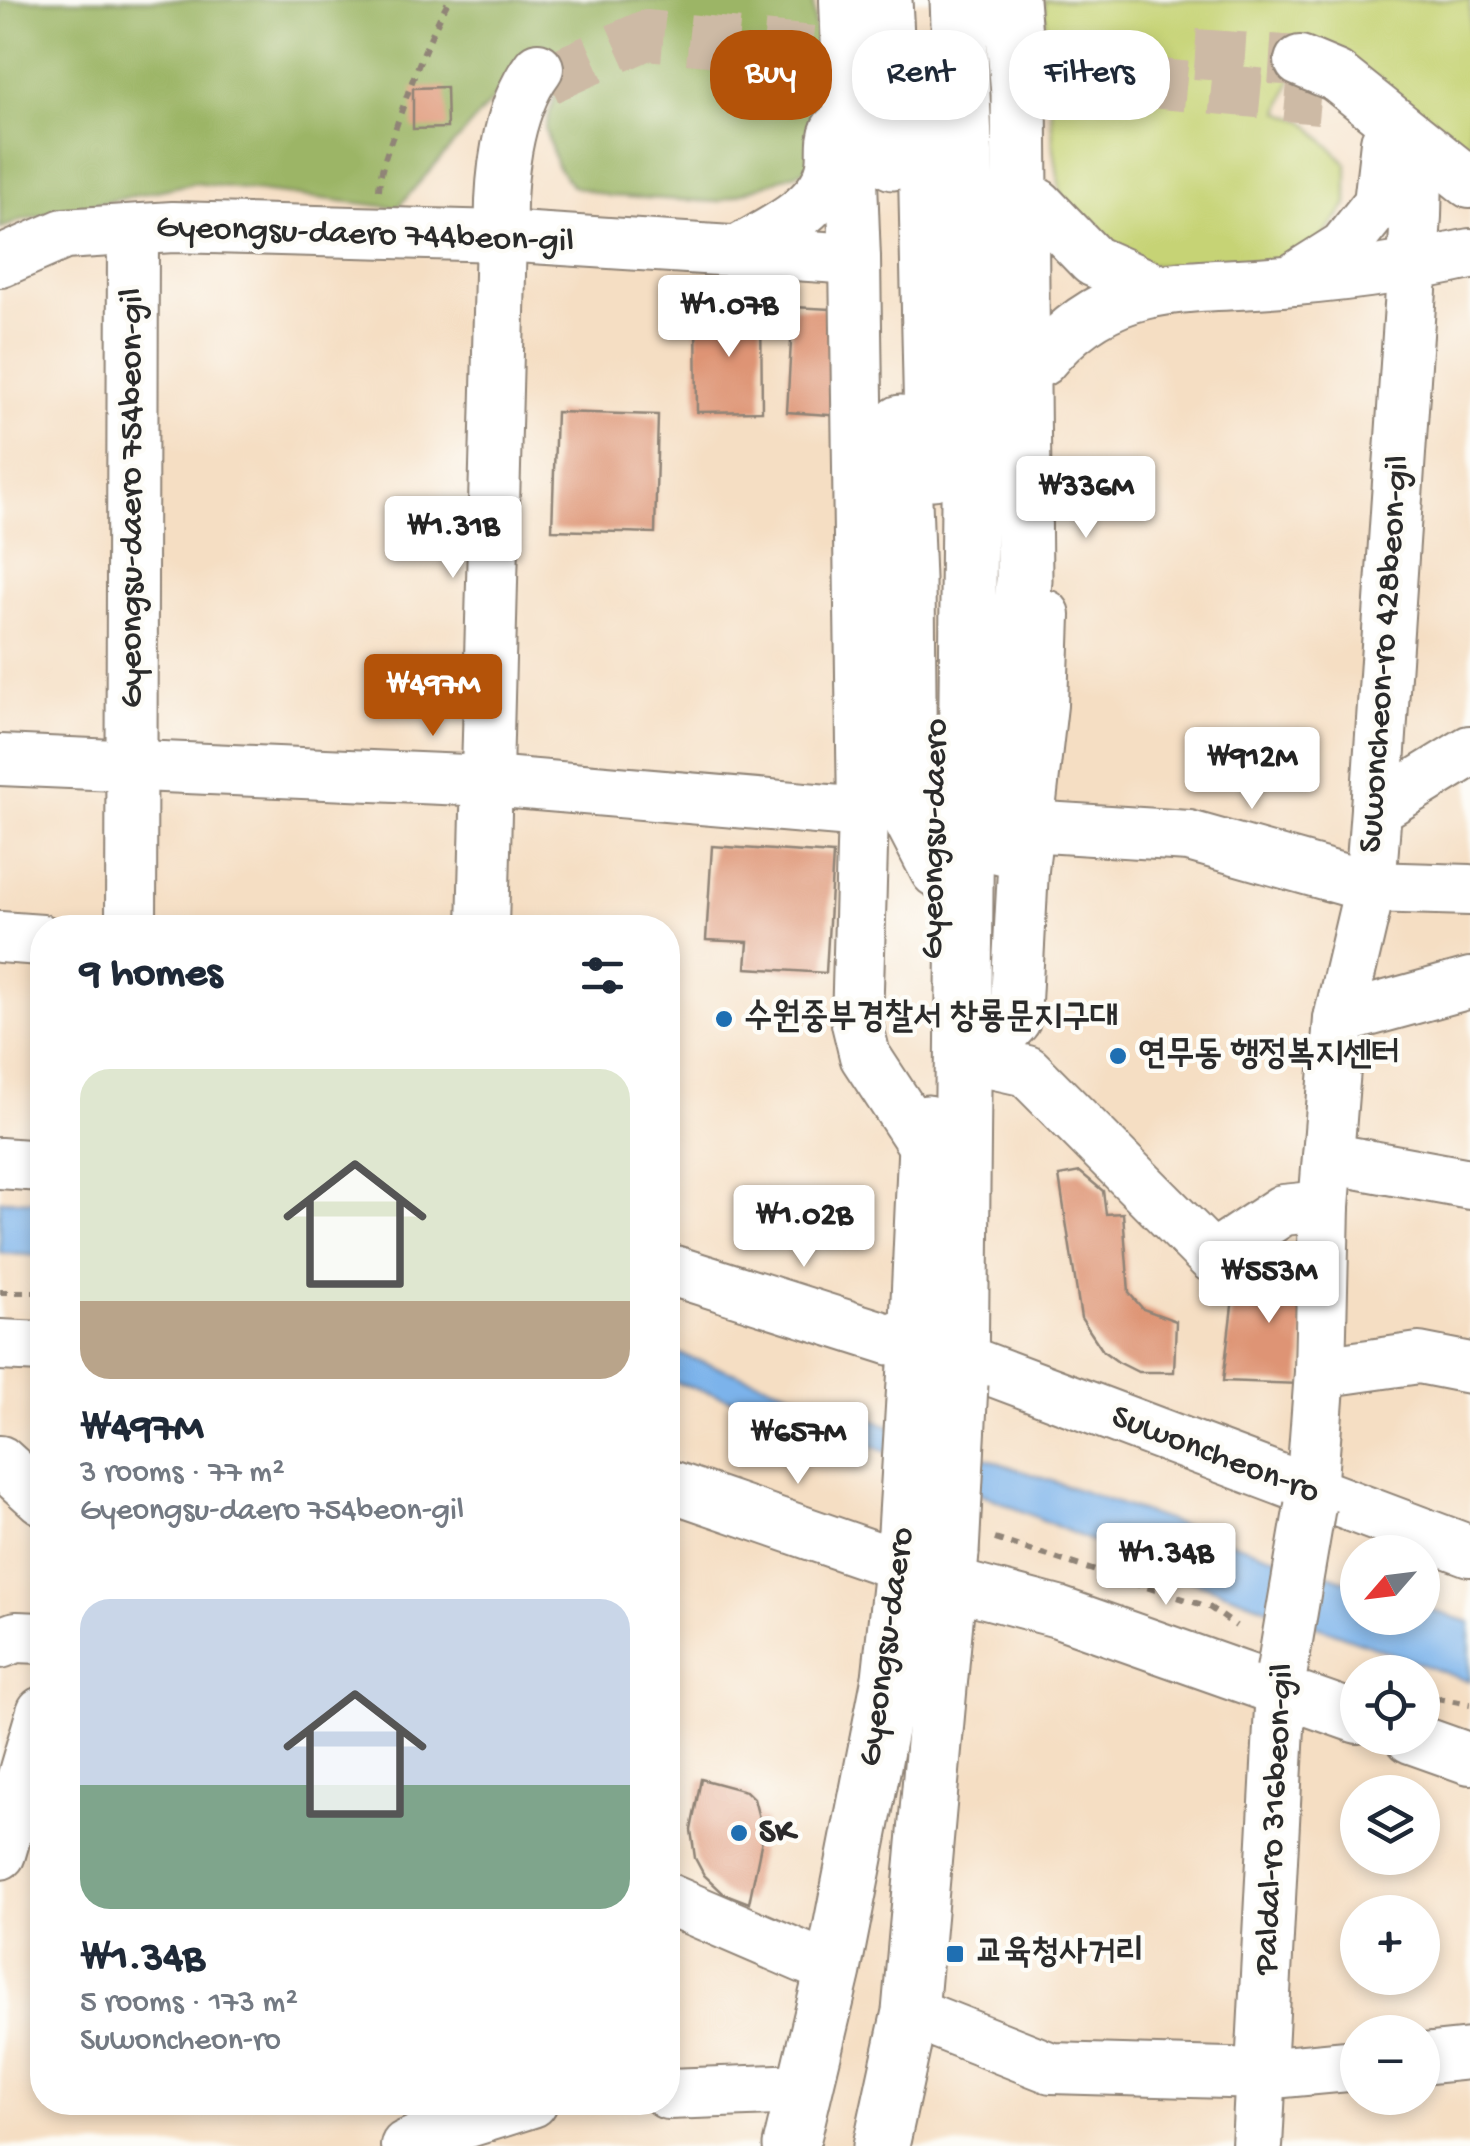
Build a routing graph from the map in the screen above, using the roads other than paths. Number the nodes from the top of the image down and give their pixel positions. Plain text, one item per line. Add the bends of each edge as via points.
1 (845, 0) edge
2 (884, 0) edge
3 (923, 0) edge
4 (958, 0) edge
5 (1011, 0) edge
6 (1028, 0) edge
7 (543, 74) dead end
8 (1310, 80) tunnel mouth
9 (851, 107) junction
10 (1398, 139) junction
11 (1470, 183) edge
12 (1038, 204) junction
13 (133, 230) junction
14 (501, 236) junction
15 (736, 252) junction
16 (1470, 254) edge
17 (854, 259) junction
18 (0, 262) edge
19 (1413, 267) junction
20 (1292, 281) junction
21 (1156, 289) junction
22 (1042, 361) junction
23 (1470, 751) edge
24 (0, 760) edge
25 (132, 766) junction
26 (489, 781) junction
27 (1376, 809) junction
28 (862, 814) junction
29 (1028, 826) junction
30 (938, 870) junction
31 (1370, 887) junction
32 (1470, 890) edge
33 (131, 915) edge
34 (484, 915) edge
35 (0, 938) edge
36 (30, 939) edge
37 (1470, 982) edge
38 (1339, 1019) junction
39 (991, 1054) junction
40 (945, 1132) junction
41 (1470, 1149) edge
42 (0, 1163) edge
43 (30, 1165) edge
44 (1411, 1173) junction
45 (1326, 1182) junction
46 (1470, 1184) edge
47 (680, 1273) edge
48 (0, 1345) edge
49 (30, 1346) edge
50 (938, 1364) junction
51 (1470, 1368) edge
52 (1320, 1372) junction
53 (0, 1461) edge
54 (680, 1487) edge
55 (30, 1488) edge
56 (1312, 1500) junction
57 (1470, 1552) edge
58 (927, 1558) junction
59 (30, 1638) edge
60 (0, 1643) edge
61 (1282, 1680) junction
62 (1340, 1709) edge
63 (1440, 1748) edge
64 (30, 1753) edge
65 (1470, 1759) edge
66 (0, 1854) edge
67 (680, 1904) edge
68 (833, 1970) junction
69 (910, 2012) junction
70 (1470, 2054) edge
71 (1440, 2057) edge
72 (1340, 2067) edge
73 (1262, 2074) junction
74 (804, 2089) junction
75 (680, 2094) edge
76 (490, 2115) edge
77 (406, 2146) edge
78 (791, 2146) edge
79 (882, 2146) edge
80 (1257, 2146) edge

1 - 9 street
2 - 30 main road via 908,578 908,814
3 - 30 main road, Gyeongsu-daero
4 - 40 main road, Gyeongsu-daero via 971,306
5 - 39 main road via 1024,580 1001,823
6 - 12 street
7 - 14 street
8 - 10 street via 1365,124
9 - 15 street via 833,136 832,168 821,193
9 - 17 street
10 - 11 street
10 - 19 street, Suwoncheon-ro 428beon-gil via 1416,216
10 - 20 street via 1379,203 1344,248
12 - 21 street via 1093,261
12 - 22 street
13 - 14 street, Gyeongsu-daero 744beon-gil
13 - 18 street, Gyeongsu-daero 744beon-gil via 64,234
13 - 25 street, Gyeongsu-daero 754beon-gil
14 - 15 street, Gyeongsu-daero 744beon-gil
14 - 26 street
15 - 17 street, Gyeongsu-daero 744beon-gil
16 - 19 street
17 - 28 street
19 - 20 street
19 - 27 street, Suwoncheon-ro 428beon-gil
20 - 21 street
21 - 22 street via 1080,322
22 - 29 street via 1047,564 1042,704
23 - 27 street
24 - 25 street
25 - 26 street
25 - 33 street, Gyeongsu-daero 754beon-gil
26 - 28 street
26 - 34 street
27 - 31 street, Suwoncheon-ro 428beon-gil
28 - 40 street via 857,1023 865,1056
29 - 31 street via 1189,836
29 - 39 street via 1015,1020
30 - 40 main road, Gyeongsu-daero
31 - 32 street
31 - 38 street, Suwoncheon-ro 428beon-gil
35 - 36 street
37 - 38 street
38 - 45 street, Suwoncheon-ro 428beon-gil
39 - 40 main road via 991,1075
39 - 45 street via 1028,1071 1212,1256
40 - 50 main road, Gyeongsu-daero
41 - 44 street
42 - 43 street
44 - 45 street
44 - 46 street
45 - 52 street, Suwoncheon-ro 428beon-gil
47 - 50 street, Suwoncheon-ro
48 - 49 street
50 - 56 street, Suwoncheon-ro
50 - 58 main road, Gyeongsu-daero, bridge
51 - 52 street via 1420,1358
52 - 56 street, Suwoncheon-ro 428beon-gil
53 - 55 street
54 - 58 street
56 - 57 street, Suwoncheon-ro
56 - 61 street, Paldal-ro 316beon-gil, bridge
58 - 61 street via 1058,1612
58 - 68 main road, Gyeongsu-daero via 890,1678
58 - 69 main road, Gyeongsu-daero
59 - 60 street
61 - 62 street
61 - 73 street, Paldal-ro 316beon-gil
63 - 65 street
64 - 66 street
67 - 68 street
68 - 74 main road, Gyeongsu-daero
69 - 73 street via 1051,2068
69 - 79 main road, Gyeongsu-daero
70 - 71 street
72 - 73 street
73 - 80 street, Paldal-ro 316beon-gil
74 - 75 street
74 - 78 main road, Gyeongsu-daero
76 - 77 street

